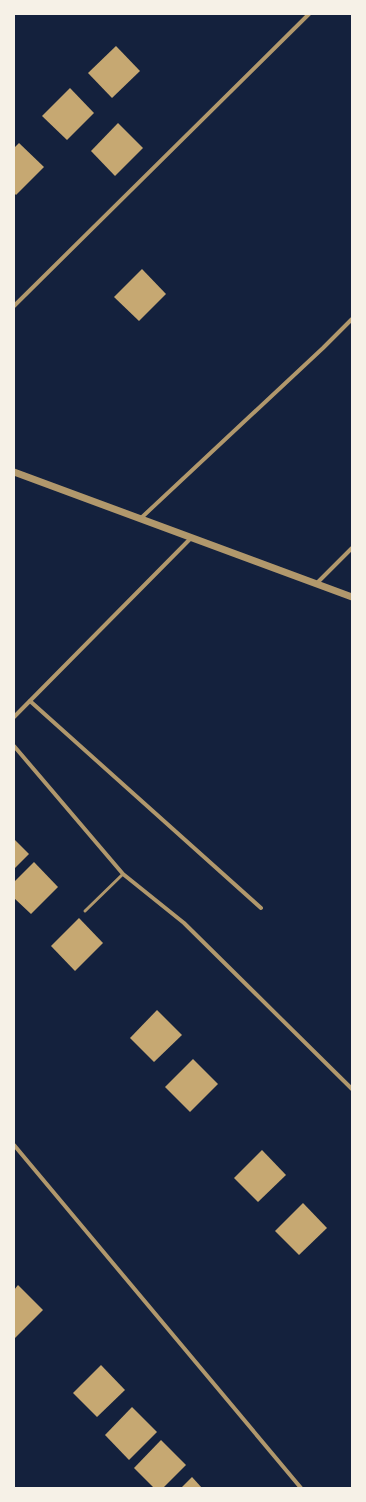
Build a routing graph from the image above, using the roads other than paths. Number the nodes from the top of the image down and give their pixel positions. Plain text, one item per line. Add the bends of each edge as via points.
1 (310, 14) edge
2 (14, 306) edge
3 (352, 319) edge
4 (14, 472) edge
5 (140, 519) junction
6 (191, 538) junction
7 (352, 548) edge
8 (316, 584) junction
9 (352, 597) edge
10 (30, 701) junction
11 (14, 717) edge
12 (14, 746) edge
13 (123, 874) junction
14 (261, 908) dead end
15 (85, 911) dead end
16 (352, 1089) edge
17 (14, 1145) edge
18 (301, 1488) edge

1 - 2 street
3 - 5 street
4 - 5 street
5 - 6 street
6 - 8 street
6 - 10 street
7 - 8 street
8 - 9 street
10 - 11 street
10 - 14 street
12 - 13 street
13 - 15 lane
13 - 16 street via 184,923
17 - 18 street

